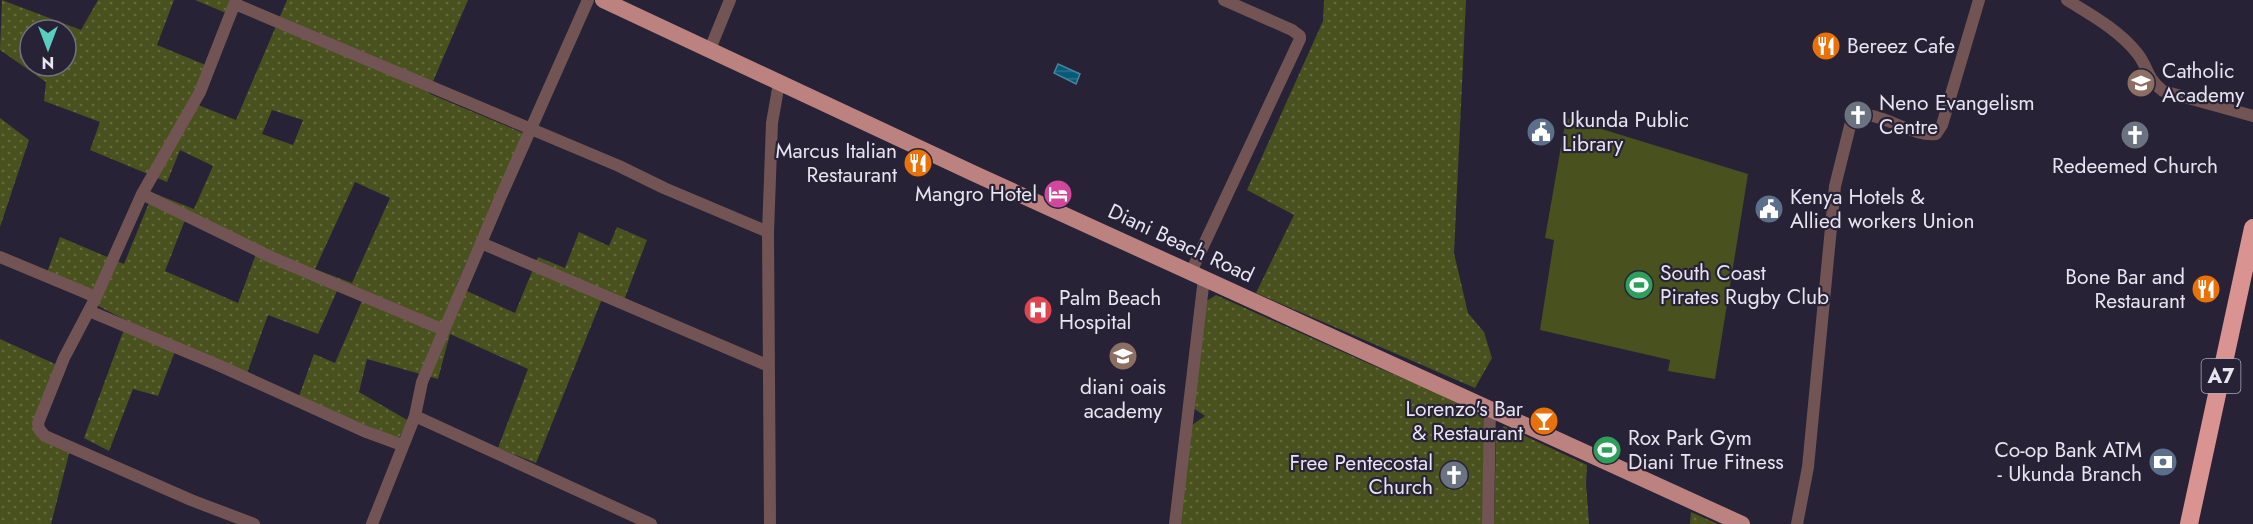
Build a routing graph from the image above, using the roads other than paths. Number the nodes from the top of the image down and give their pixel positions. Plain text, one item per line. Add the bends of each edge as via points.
1 (588, 0) edge
2 (603, 0) edge
3 (730, 0) edge
4 (1224, 0) edge
5 (1979, 0) edge
6 (2067, 0) edge
7 (236, 2) edge
8 (710, 49) junction
9 (779, 83) junction
10 (2253, 116) edge
11 (530, 129) junction
12 (142, 194) junction
13 (2253, 228) edge
14 (768, 232) junction
15 (481, 243) junction
16 (0, 257) edge
17 (1198, 275) junction
18 (96, 297) junction
19 (88, 311) junction
20 (444, 330) junction
21 (769, 366) junction
22 (1490, 408) junction
23 (415, 416) junction
24 (402, 445) junction
25 (254, 524) edge
26 (372, 524) edge
27 (651, 524) edge
28 (770, 524) edge
29 (1175, 524) edge
30 (1488, 524) edge
31 (1742, 524) edge
32 (1797, 524) edge
33 (2189, 524) edge

1 - 11 street
2 - 8 main road, Diani Beach Road
3 - 8 street
4 - 17 street via 1292,30 1300,39
5 - 32 street via 1936,134 1923,135 1863,114 1852,118 1835,186 1808,466
6 - 10 street via 2114,31 2138,53 2152,82 2163,91
7 - 11 street
7 - 12 street via 200,92
8 - 9 main road, Diani Beach Road
9 - 14 street via 772,123
9 - 17 main road, Diani Beach Road
11 - 14 street
11 - 15 street
12 - 18 street
12 - 20 street via 273,258
13 - 33 highway, A7
14 - 21 street
15 - 20 street
15 - 21 street
16 - 18 street
17 - 22 main road, Diani Beach Road
17 - 29 street
18 - 19 street
19 - 24 street
19 - 25 street via 38,423 41,433
20 - 23 street via 422,382
21 - 28 street
22 - 30 street
22 - 31 main road, Diani Beach Road
23 - 24 street
23 - 27 street
24 - 26 street

